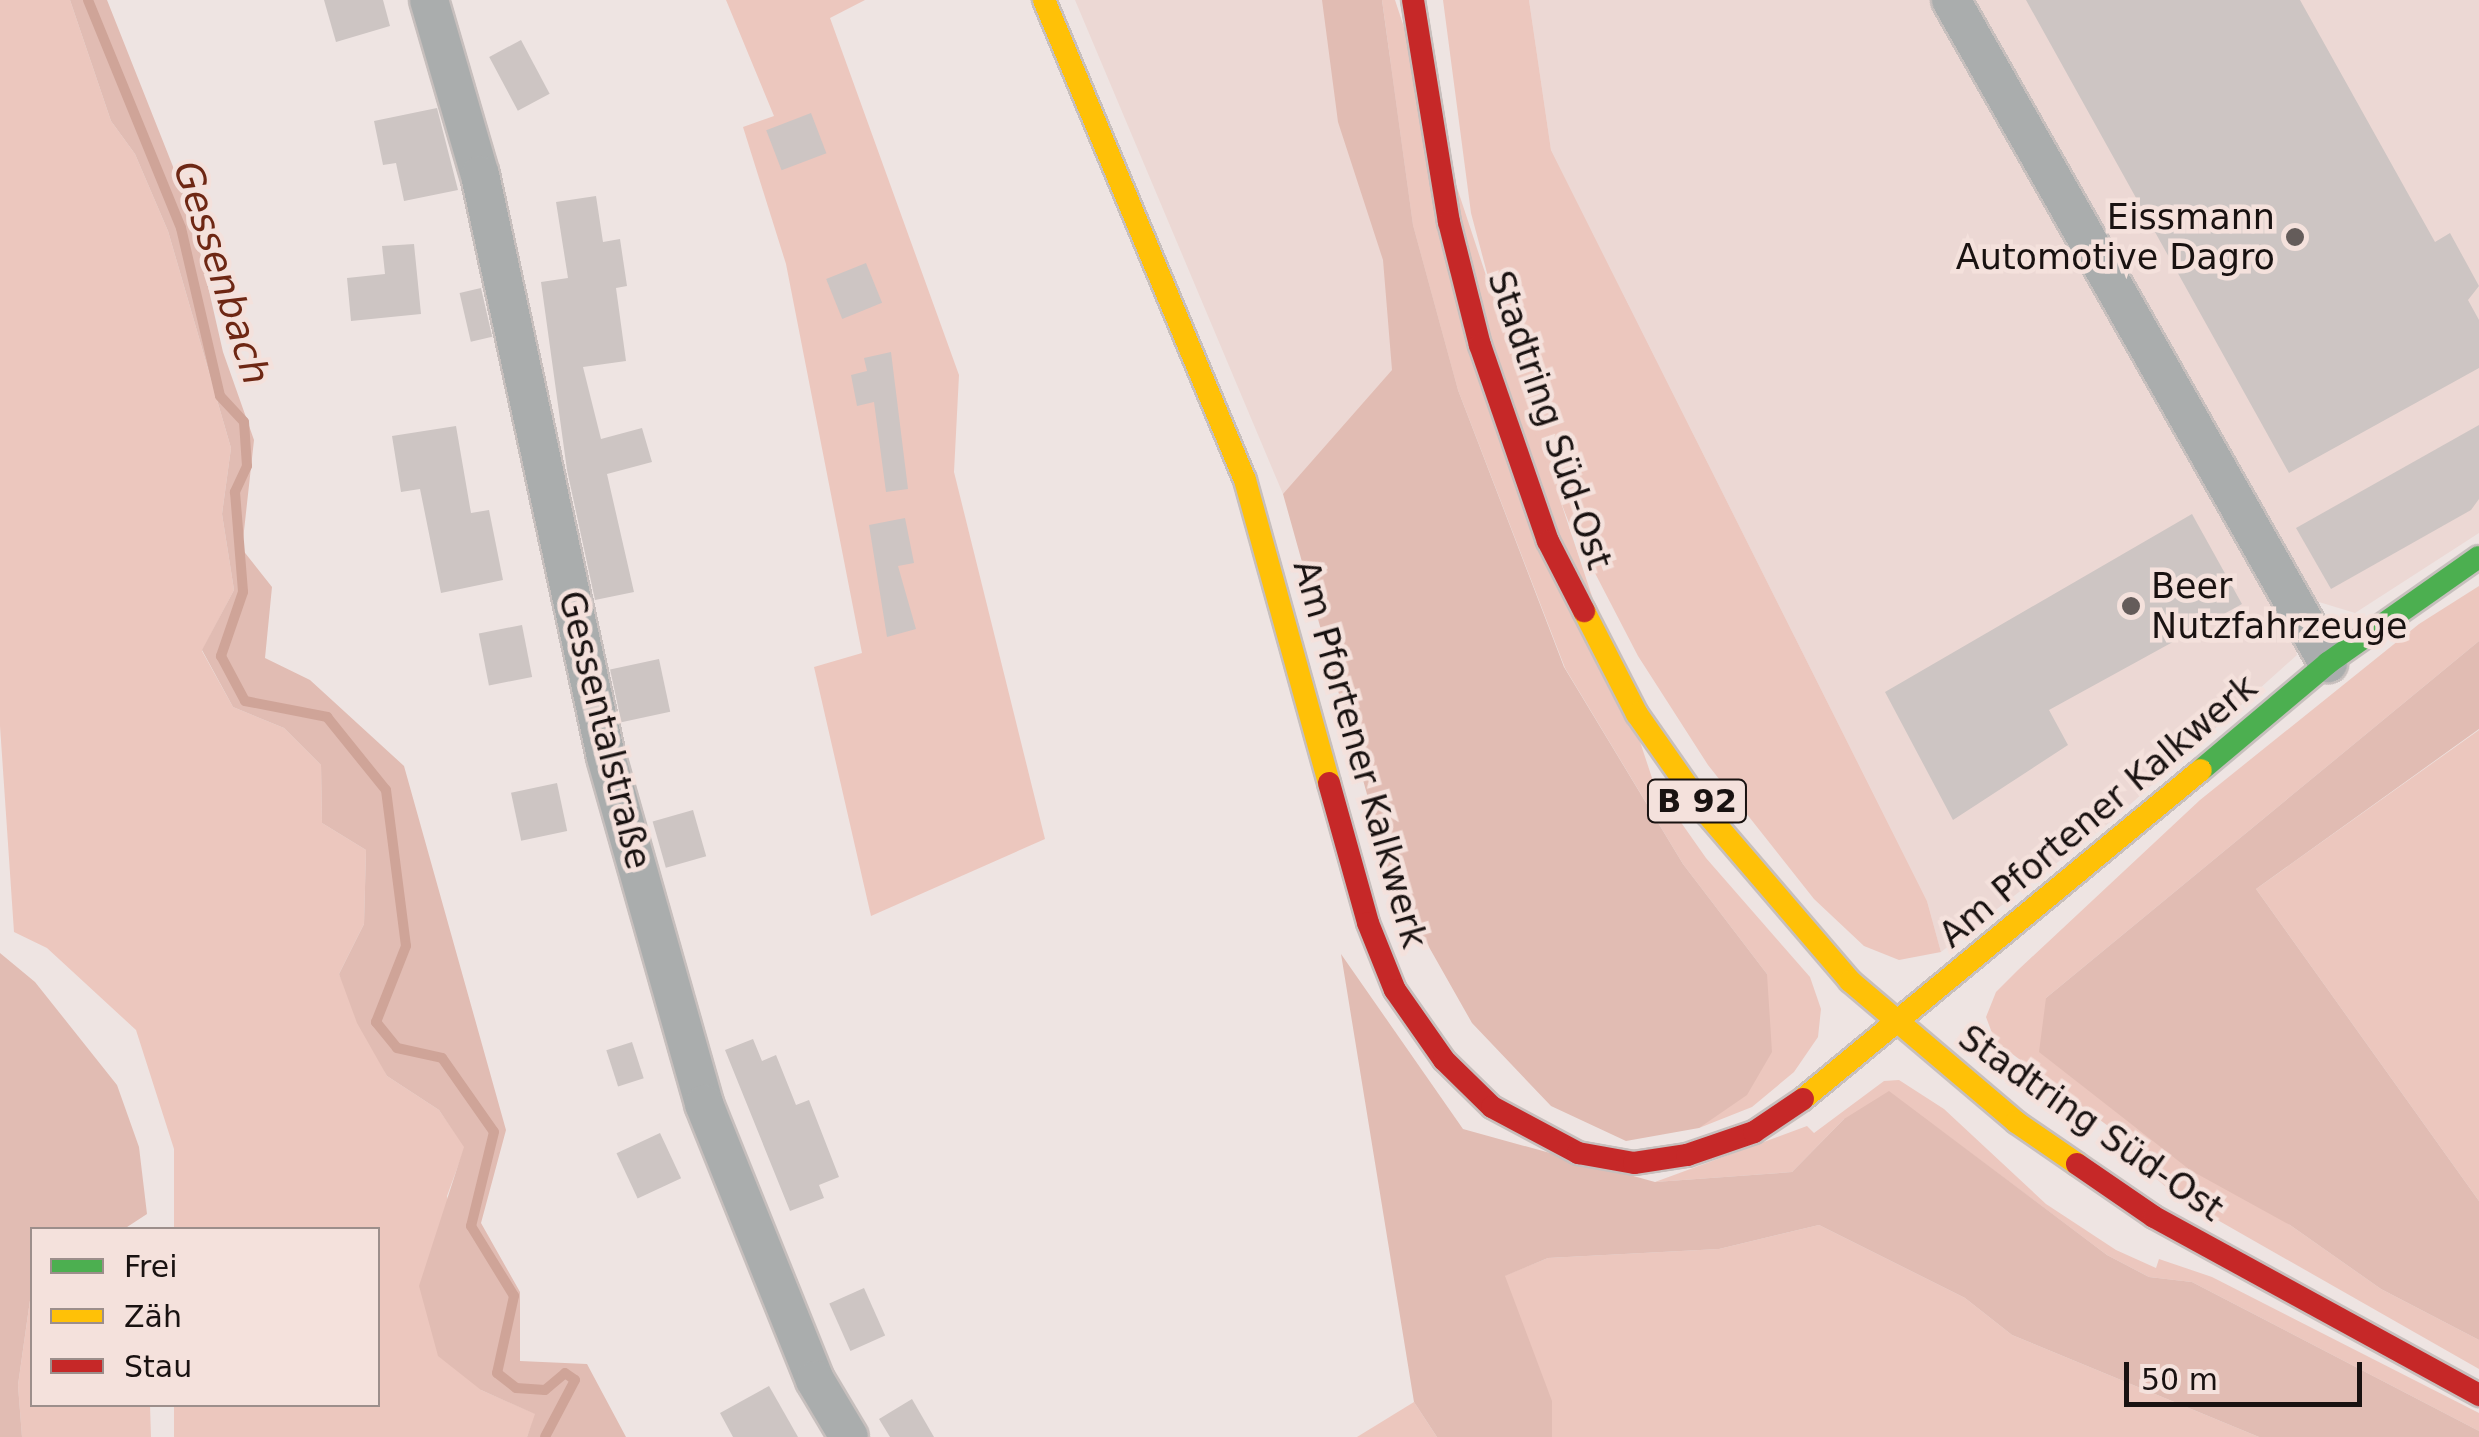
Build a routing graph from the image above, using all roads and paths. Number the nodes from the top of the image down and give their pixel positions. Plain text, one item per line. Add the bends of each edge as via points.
1 (429, 0) edge
2 (1044, 0) edge
3 (1413, 0) edge
4 (1951, 0) edge
5 (2479, 557) edge
6 (2328, 663) junction
7 (1898, 1025) junction
8 (2479, 1395) edge
9 (849, 1437) edge

1 - 9 street, Gessentalstraße via 480,175 606,757 704,1104 816,1380
2 - 7 street, Am Pfortener Kalkwerk via 1245,480 1368,923 1394,990 1444,1060 1492,1107 1532,1134 1578,1153 1634,1163 1687,1155 1754,1132
3 - 7 street, Stadtring Süd-Ost / B 92 via 1448,222 1475,328 1556,558 1636,714 1707,814 1774,900
4 - 6 street
5 - 6 street, Am Pfortener Kalkwerk
6 - 7 street, Am Pfortener Kalkwerk
7 - 8 street, Stadtring Süd-Ost / B 92 via 2016,1122 2154,1217

